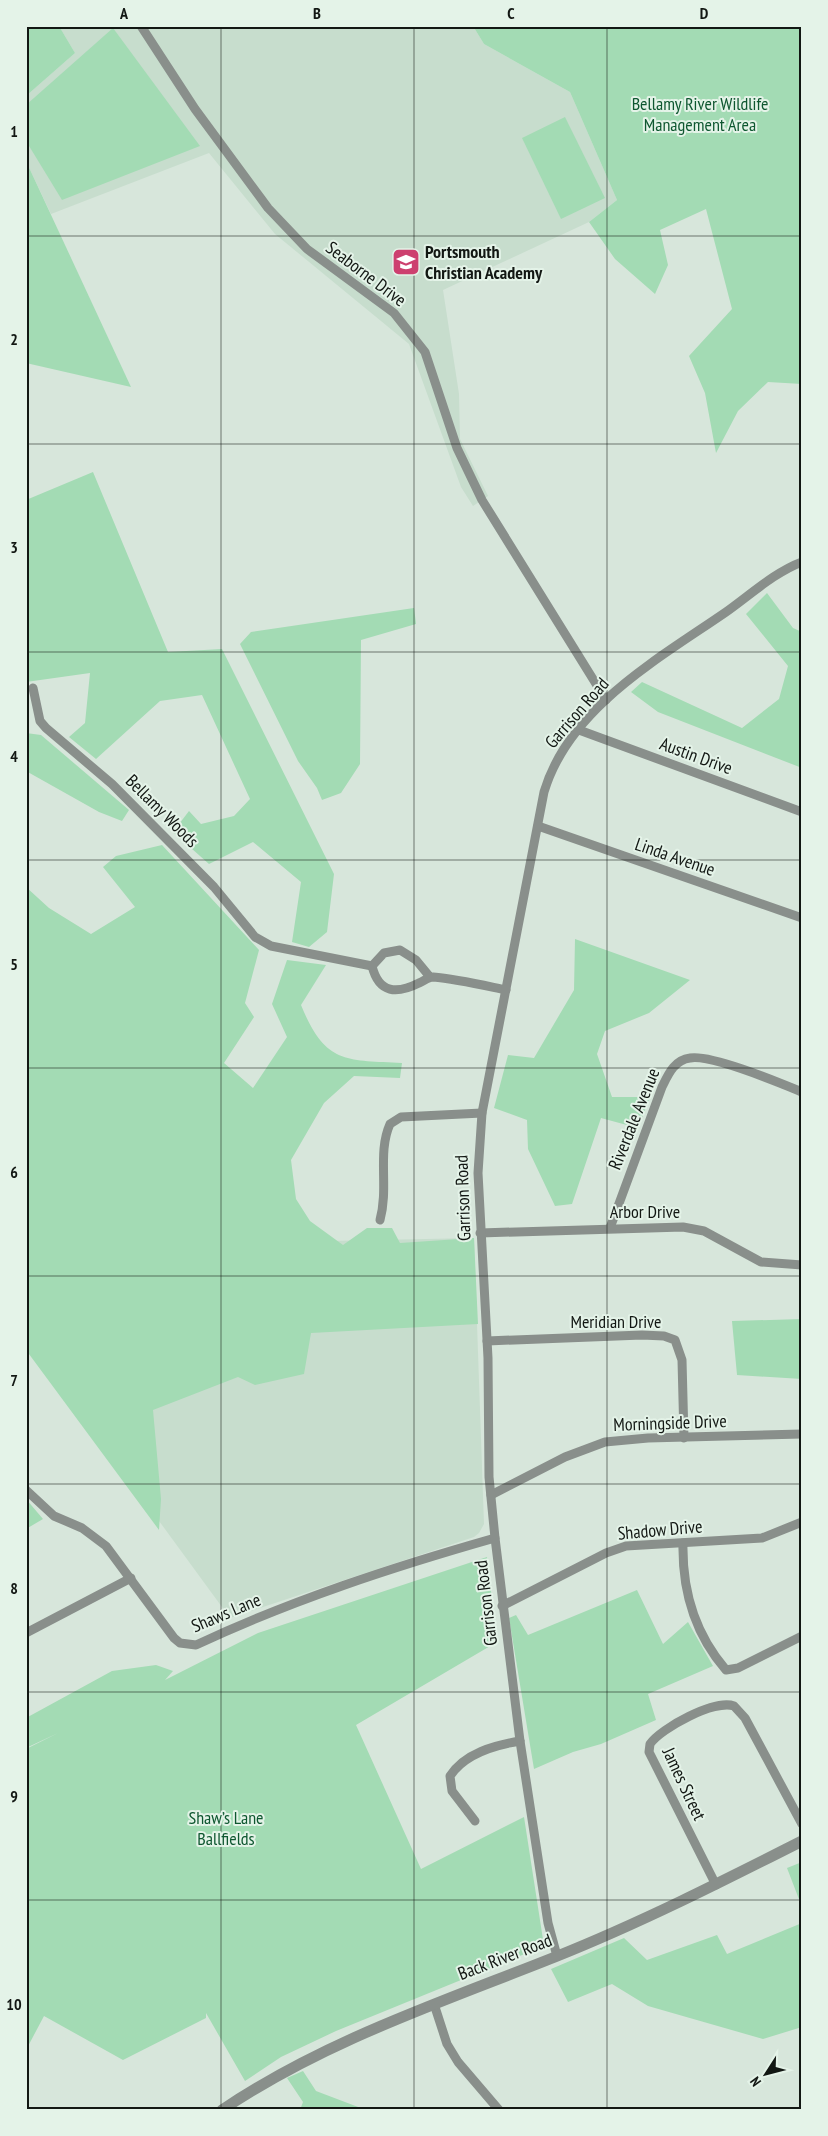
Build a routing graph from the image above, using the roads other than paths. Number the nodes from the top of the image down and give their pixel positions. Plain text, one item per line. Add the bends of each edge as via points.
1 (141, 26) edge
2 (802, 562) edge
3 (33, 688) dead end
4 (606, 700) junction
5 (579, 730) junction
6 (802, 812) edge
7 (538, 826) junction
8 (802, 918) edge
9 (372, 966) junction
10 (430, 977) junction
11 (506, 990) junction
12 (802, 1092) edge
13 (482, 1113) junction
14 (380, 1220) dead end
15 (610, 1228) junction
16 (480, 1233) junction
17 (802, 1264) edge
18 (487, 1341) junction
19 (802, 1434) edge
20 (684, 1438) junction
21 (26, 1490) edge
22 (490, 1495) junction
23 (802, 1522) edge
24 (495, 1538) junction
25 (683, 1543) junction
26 (130, 1578) junction
27 (502, 1606) junction
28 (26, 1633) edge
29 (802, 1636) edge
30 (520, 1741) junction
31 (475, 1821) dead end
32 (802, 1824) edge
33 (802, 1841) edge
34 (716, 1885) junction
35 (557, 1956) junction
36 (434, 2004) junction
37 (222, 2110) edge
38 (499, 2110) edge

1 - 4 street, Seaborne Drive via 195,109 268,208 317,258 394,313 425,352 457,448 482,500
2 - 4 street, Garrison Road via 651,664
3 - 9 street, Bellamy Woods via 40,721 46,728 112,784 214,887 255,937 282,949
4 - 5 street, Garrison Road
5 - 6 street, Austin Drive
5 - 7 street, Garrison Road via 553,766
7 - 8 street, Linda Avenue
7 - 11 street, Garrison Road
9 - 10 street via 384,954 400,950 416,960
9 - 10 street via 378,981 393,991
10 - 11 street
11 - 13 street, Garrison Road
12 - 15 street, Riverdale Avenue via 711,1059 690,1058 677,1064 662,1088
13 - 14 street via 401,1117 390,1124 385,1143 385,1202
13 - 16 street, Garrison Road via 478,1152
15 - 16 street, Arbor Drive
15 - 17 street, Arbor Drive via 683,1227 704,1231 761,1262
16 - 18 street, Garrison Road
18 - 20 street, Meridian Drive via 642,1335 675,1340 682,1360
18 - 22 street, Garrison Road
19 - 20 street, Morningside Drive
20 - 22 street, Morningside Drive via 605,1442 565,1457
21 - 26 street, Shaws Lane via 54,1516 95,1536
22 - 24 street, Garrison Road
23 - 25 street, Shadow Drive via 762,1538
24 - 26 street, Shaws Lane via 431,1556 278,1608 196,1645 180,1643 174,1638
24 - 27 street, Garrison Road
25 - 27 street, Shadow Drive via 626,1546
25 - 29 street via 683,1572 693,1615 712,1654 726,1670 738,1668
26 - 28 street
27 - 30 street, Garrison Road
30 - 31 street via 488,1748 460,1764 450,1776 452,1791
30 - 35 street, Garrison Road via 548,1923
32 - 34 street, James Street via 745,1718 734,1706 720,1704 664,1731 650,1744 649,1752
33 - 34 street, Back River Road
34 - 35 street, Back River Road
35 - 36 street, Back River Road
36 - 37 street, Back River Road via 289,2068
36 - 38 street via 447,2044 458,2062

